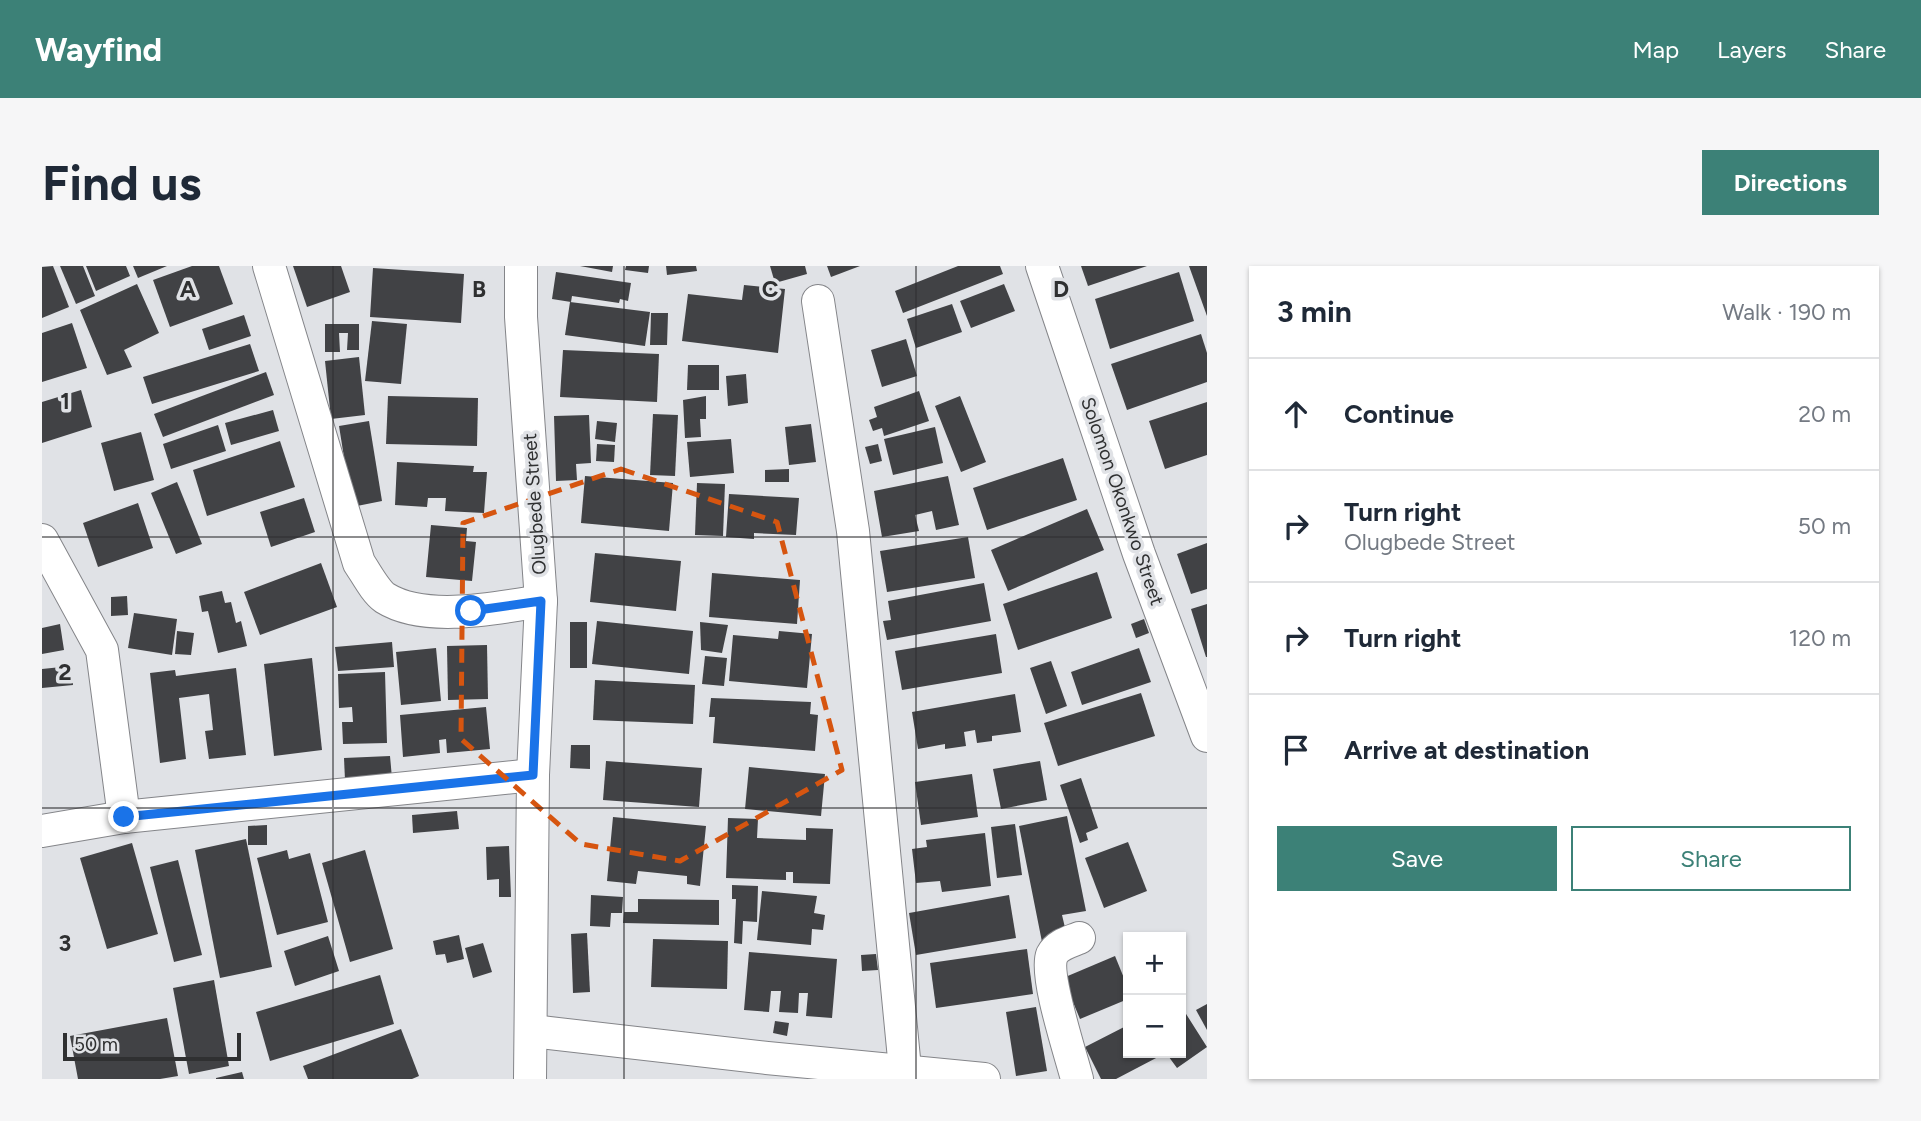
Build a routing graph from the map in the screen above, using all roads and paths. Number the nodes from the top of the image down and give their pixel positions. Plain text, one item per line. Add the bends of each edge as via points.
1 (270, 266) edge
2 (521, 266) edge
3 (1042, 266) edge
4 (818, 301) dead end
5 (42, 540) edge
6 (541, 601) junction
7 (1207, 736) edge
8 (533, 775) junction
9 (124, 817) junction
10 (42, 831) edge
11 (1079, 938) dead end
12 (532, 1031) junction
13 (905, 1069) junction
14 (530, 1079) edge
15 (984, 1079) edge
16 (1077, 1079) edge

1 - 6 street via 359,563 384,597 416,609 471,611
2 - 6 street, Olugbede Street
3 - 7 street, Solomon Okonkwo Street via 1139,554
4 - 13 street via 853,531
5 - 9 street via 102,650
6 - 8 street, Olugbede Street
8 - 9 street
8 - 12 street, Olugbede Street
9 - 10 street
11 - 16 street via 1059,946 1052,956 1050,975
12 - 13 street
12 - 14 street, Olugbede Street
13 - 15 street

